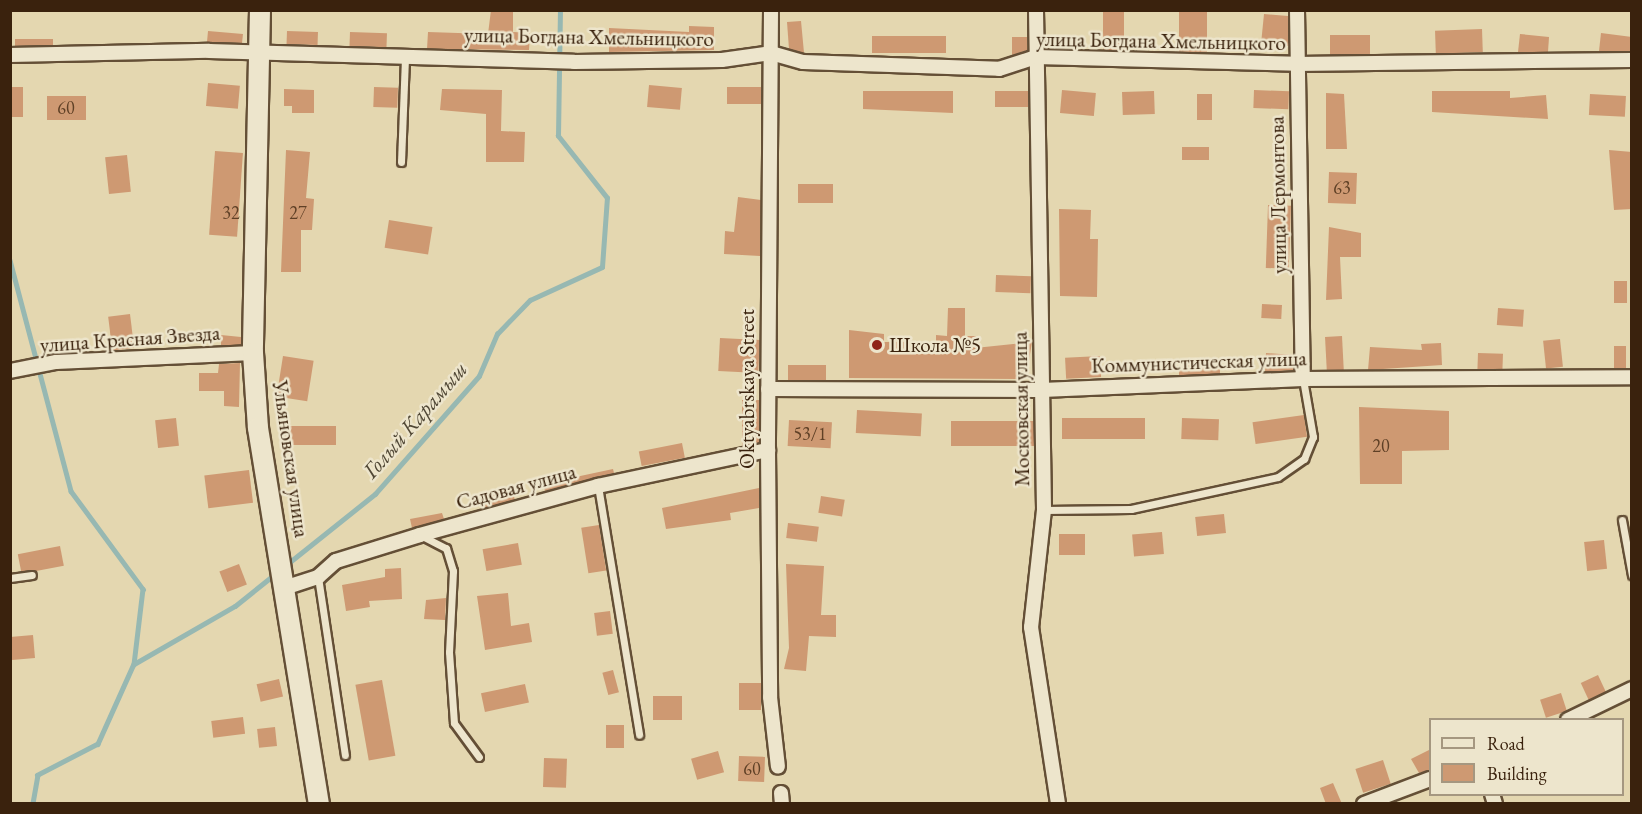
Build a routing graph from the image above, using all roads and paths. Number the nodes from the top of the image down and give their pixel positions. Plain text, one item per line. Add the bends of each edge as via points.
1 (260, 10) edge
2 (771, 10) edge
3 (1036, 10) edge
4 (1297, 10) edge
5 (260, 52) junction
6 (771, 53) junction
7 (10, 55) edge
8 (405, 55) junction
9 (1036, 57) junction
10 (1632, 60) edge
11 (1296, 64) junction
12 (401, 162) dead end
13 (253, 352) junction
14 (10, 370) edge
15 (1632, 377) edge
16 (1303, 379) junction
17 (768, 389) junction
18 (1042, 390) junction
19 (768, 450) junction
20 (598, 486) junction
21 (1044, 510) junction
22 (1622, 520) dead end
23 (420, 535) junction
24 (32, 575) dead end
25 (1632, 575) edge
26 (318, 577) junction
27 (10, 578) edge
28 (284, 588) junction
29 (1632, 689) edge
30 (1572, 718) edge
31 (639, 735) dead end
32 (345, 755) dead end
33 (479, 757) dead end
34 (778, 767) dead end
35 (1429, 780) edge
36 (319, 804) edge
37 (1058, 804) edge
38 (1364, 804) edge

1 - 5 street, Ульяновская улица
2 - 6 street, Oktyabrskaya Street
3 - 9 street, Московская улица
4 - 11 street, улица Лермонтова
5 - 7 street, улица Богдана Хмельницкого
5 - 8 street, улица Богдана Хмельницкого
5 - 13 street, Ульяновская улица
6 - 8 street, улица Богдана Хмельницкого via 722,60 574,62
6 - 9 street, улица Богдана Хмельницкого via 803,62 999,69
6 - 17 street, Oktyabrskaya Street
8 - 12 lane
9 - 11 street, улица Богдана Хмельницкого
9 - 18 street, Московская улица
10 - 11 street, улица Богдана Хмельницкого
11 - 16 street, улица Лермонтова
13 - 14 street, улица Красная Звезда via 56,362
13 - 28 street, Ульяновская улица via 258,428
15 - 16 street, Коммунистическая улица
16 - 18 street, Коммунистическая улица
16 - 21 lane via 1313,437 1304,459 1278,477 1131,509
17 - 18 street, Коммунистическая улица
17 - 19 street, Oktyabrskaya Street
18 - 21 street, Московская улица
19 - 20 street, Садовая улица
19 - 34 street, Oktyabrskaya Street via 770,697
20 - 23 street, Садовая улица
20 - 31 lane
21 - 37 street, Московская улица via 1031,627
22 - 25 lane
23 - 26 street, Садовая улица via 336,561
23 - 33 lane via 446,548 453,571 449,652 454,723
24 - 27 lane
26 - 28 street, Садовая улица
26 - 32 lane
28 - 36 street, Ульяновская улица
29 - 30 street
35 - 38 street

